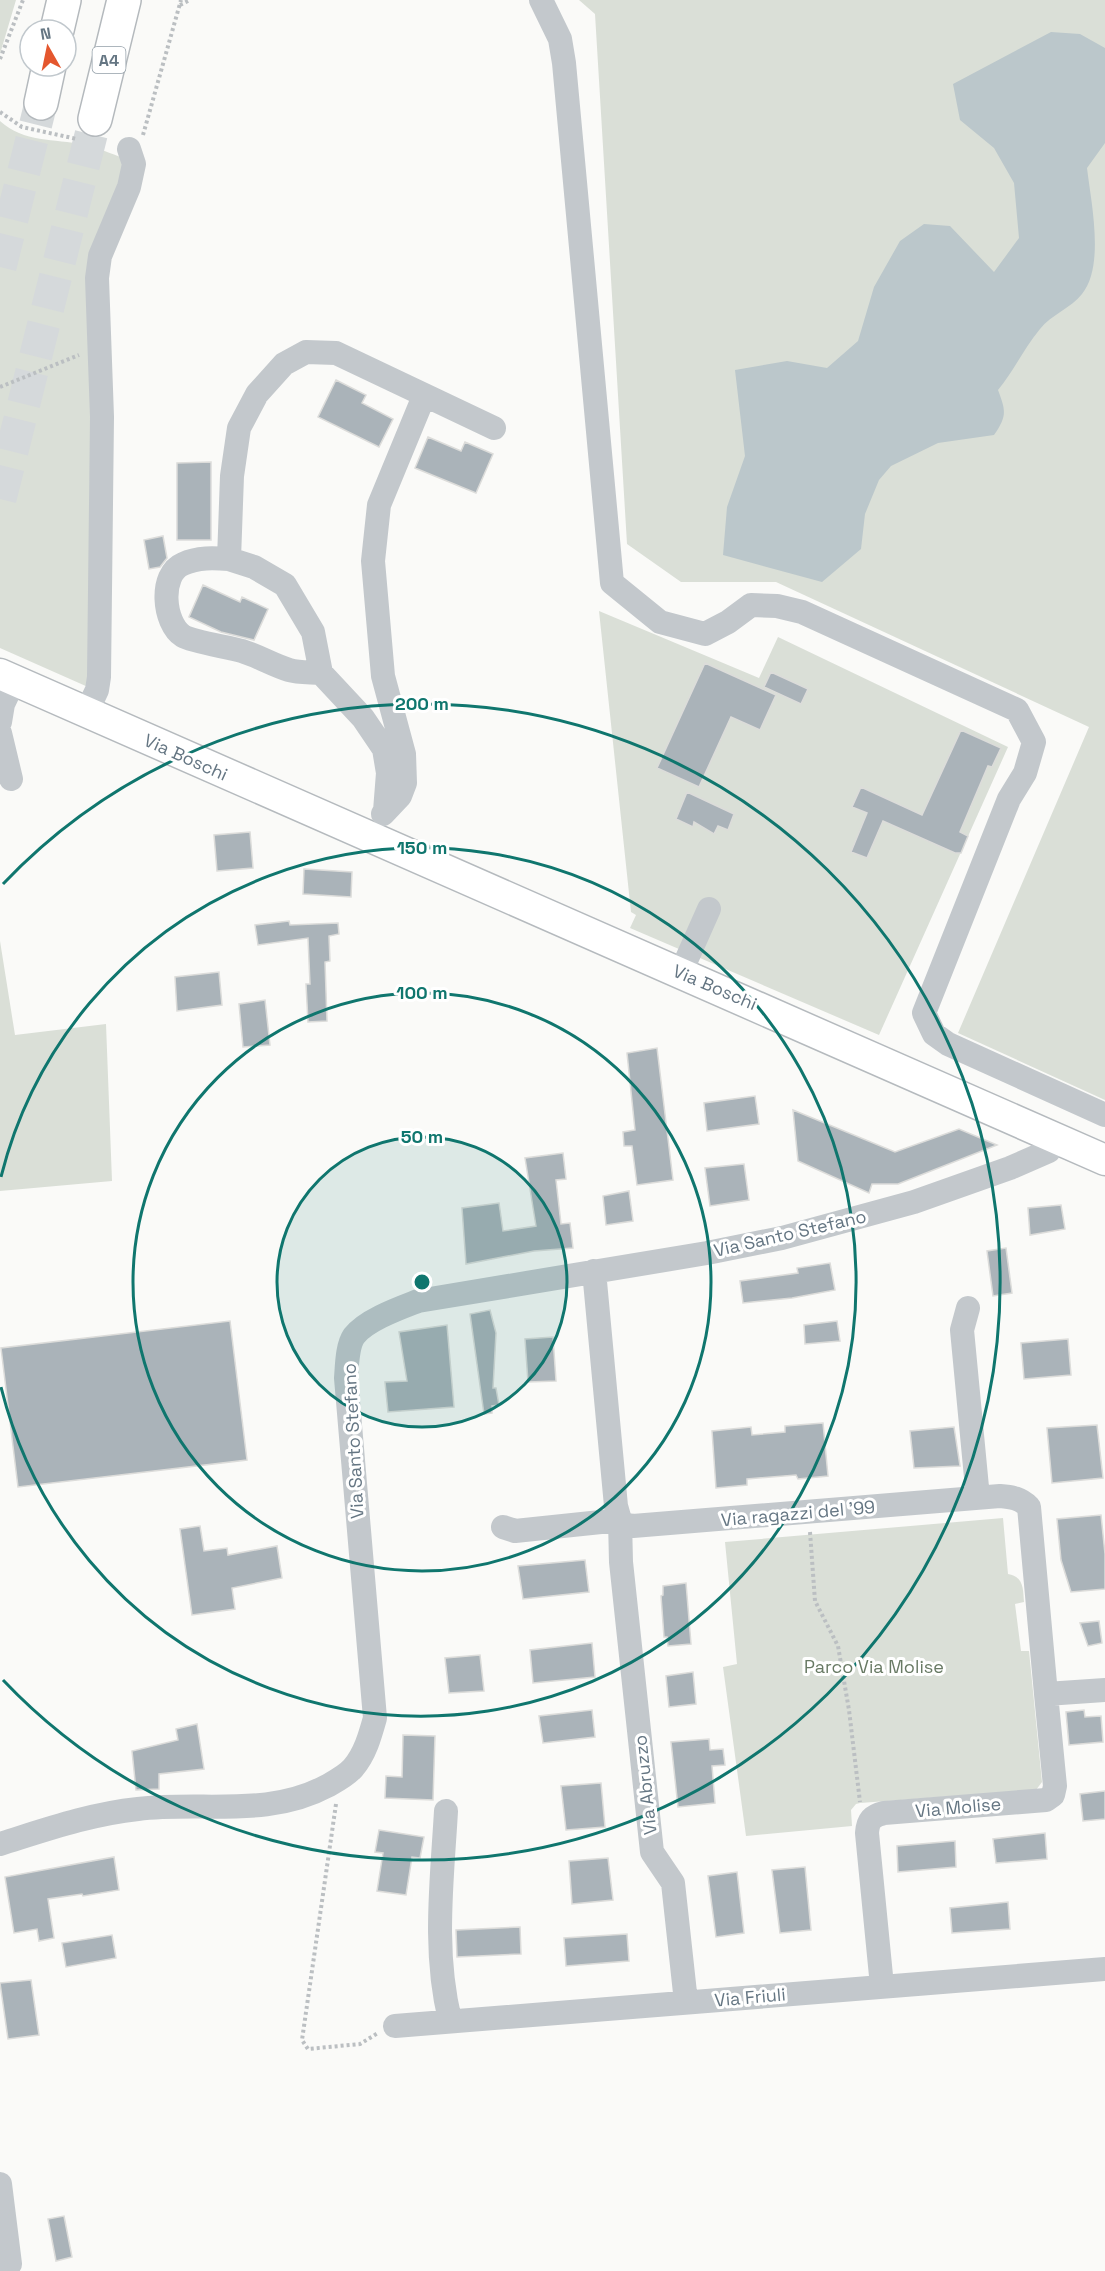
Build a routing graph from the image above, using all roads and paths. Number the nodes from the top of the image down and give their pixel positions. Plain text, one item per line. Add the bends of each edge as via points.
1 (23, 0) edge
2 (64, 0) edge
3 (124, 0) edge
4 (190, 0) edge
5 (541, 0) edge
6 (180, 3) edge
7 (60, 18) edge
8 (0, 59) edge
9 (46, 78) edge
10 (41, 103) tunnel mouth
11 (0, 112) edge
12 (91, 130) joint
13 (129, 149) joint
14 (100, 348) junction
15 (0, 387) edge
16 (424, 396) junction
17 (494, 428) dead end
18 (229, 559) junction
19 (321, 673) junction
20 (7, 677) edge
21 (86, 712) junction
22 (0, 722) edge
23 (0, 734) edge
24 (11, 779) dead end
25 (390, 799) junction
26 (372, 838) junction
27 (708, 909) dead end
28 (681, 972) junction
29 (1105, 1115) edge
30 (1056, 1139) junction
31 (1105, 1160) edge
32 (594, 1271) junction
33 (968, 1308) dead end
34 (978, 1498) junction
35 (620, 1520) junction
36 (503, 1527) dead end
37 (811, 1534) dead end
38 (1105, 1690) edge
39 (1047, 1694) junction
40 (340, 1779) junction
41 (446, 1811) dead end
42 (869, 1820) junction
43 (0, 1844) edge
44 (1105, 1969) edge
45 (882, 1986) junction
46 (686, 2002) junction
47 (450, 2020) junction
48 (395, 2026) joint
49 (0, 2184) edge
50 (10, 2264) dead end

1 - 8 path
2 - 7 highway
3 - 12 highway, A4
4 - 6 path
5 - 29 street via 560,39 564,63 612,583 660,622 705,634 751,605 802,612 1017,710 1034,742 1025,773 1009,799 924,1013 934,1034 948,1044
6 - 13 path via 142,139
9 - 10 highway
11 - 12 path via 22,127
13 - 14 street via 134,164 129,187 100,256
14 - 15 path
14 - 21 street via 99,676
16 - 17 street
16 - 18 street via 336,353 306,352 284,364 257,394 239,428 232,476
16 - 25 street via 379,505 373,561 383,676 404,754 405,783
18 - 19 street via 254,567 285,585 313,632
18 - 19 street via 204,558 181,564 171,575 168,610 174,625 183,636 243,651 290,670
19 - 25 street via 363,718 384,749
20 - 21 main road, Via Boschi
20 - 22 street
21 - 26 main road, Via Boschi
23 - 24 street
25 - 26 street
26 - 28 main road, Via Boschi
27 - 28 street
28 - 30 main road, Via Boschi
30 - 31 main road, Via Boschi
30 - 32 street, Via Santo Stefano via 1049,1151 914,1202 782,1238
32 - 35 street
32 - 40 street, Via Santo Stefano via 418,1301 379,1317 354,1336 346,1378 375,1718 362,1754
33 - 34 street via 962,1330
34 - 35 street, Via ragazzi del '99 via 633,1526
34 - 39 street, Via ragazzi del '99 via 1015,1498 1029,1508
35 - 36 street, Via ragazzi del '99 via 515,1531
35 - 46 street, Via Abruzzo via 621,1562 652,1852 673,1883
37 - 42 path via 815,1601 838,1646 860,1808
38 - 39 street
39 - 42 street, Via Molise via 1055,1786 1053,1795 1046,1800 884,1813
40 - 43 street, Via Santo Stefano via 291,1802 118,1811
40 - 48 path via 302,2040 308,2049 360,2044
41 - 47 street via 438,1920 444,1996
42 - 45 street via 867,1833
44 - 45 street, Via Friuli
45 - 46 street, Via Friuli
46 - 47 street, Via Friuli
47 - 48 street, Via Friuli
49 - 50 street

